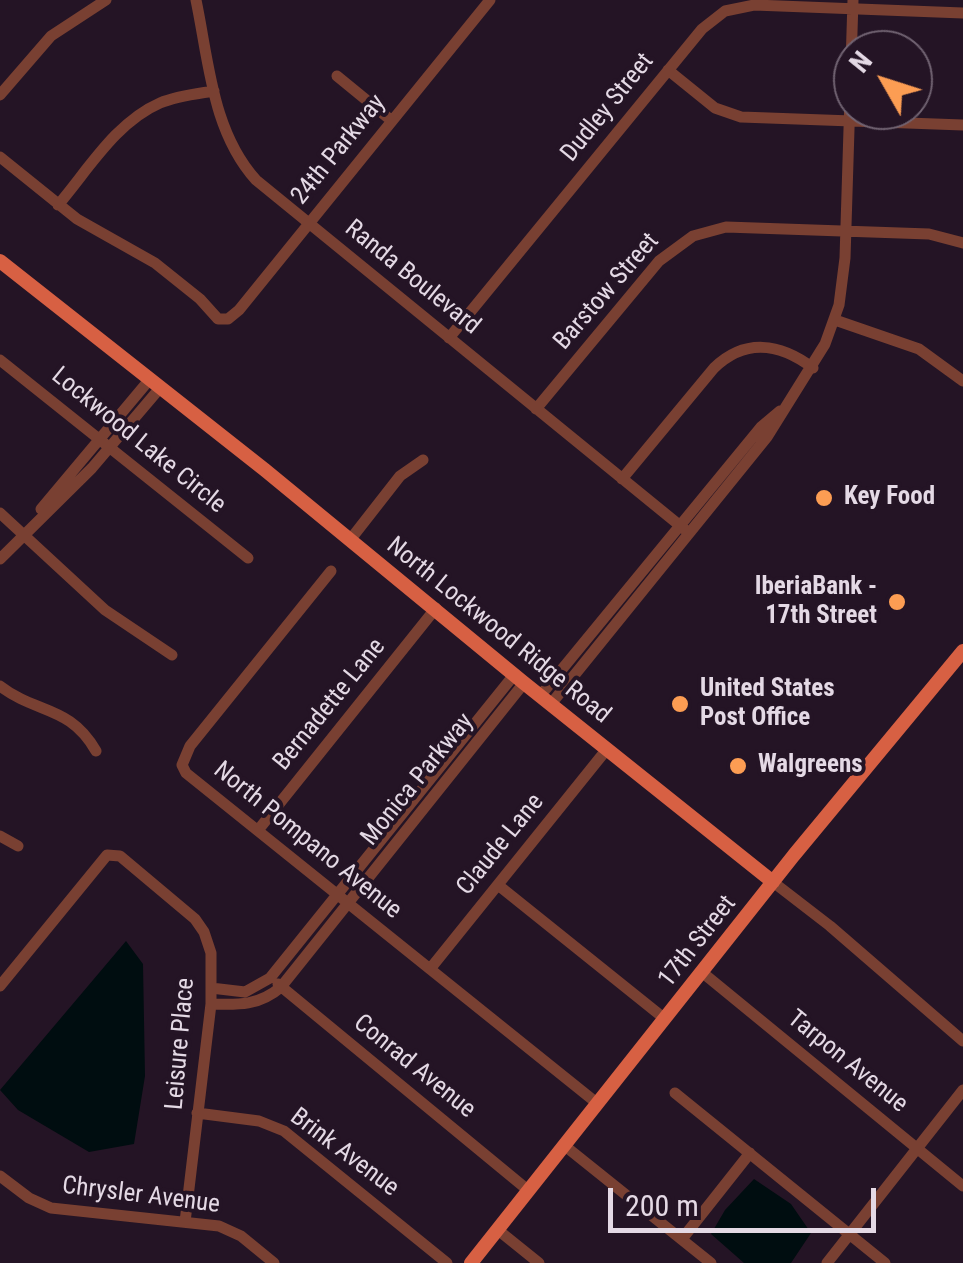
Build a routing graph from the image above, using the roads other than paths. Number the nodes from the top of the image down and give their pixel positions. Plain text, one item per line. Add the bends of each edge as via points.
1 (106, 0) edge
2 (196, 0) edge
3 (490, 0) edge
4 (852, 4) edge
5 (963, 13) edge
6 (851, 30) edge
7 (668, 70) junction
8 (337, 76) dead end
9 (214, 90) junction
10 (0, 95) edge
11 (833, 120) edge
12 (392, 121) junction
13 (933, 124) edge
14 (963, 125) edge
15 (848, 130) edge
16 (0, 158) edge
17 (58, 205) junction
18 (309, 224) junction
19 (846, 231) junction
20 (963, 243) edge
21 (0, 260) edge
22 (835, 320) junction
23 (450, 338) junction
24 (0, 360) edge
25 (813, 368) junction
26 (963, 381) edge
27 (155, 384) junction
28 (536, 409) junction
29 (105, 444) junction
30 (422, 460) dead end
31 (622, 479) junction
32 (0, 514) edge
33 (685, 529) junction
34 (27, 530) junction
35 (350, 540) junction
36 (248, 558) dead end
37 (0, 559) edge
38 (331, 570) dead end
39 (436, 608) junction
40 (963, 652) edge
41 (172, 655) dead end
42 (519, 679) junction
43 (0, 686) edge
44 (546, 700) junction
45 (607, 749) junction
46 (96, 751) dead end
47 (258, 829) junction
48 (0, 836) edge
49 (18, 846) dead end
50 (773, 882) junction
51 (498, 885) junction
52 (337, 894) junction
53 (348, 903) junction
54 (430, 969) junction
55 (702, 973) junction
56 (276, 982) junction
57 (0, 986) edge
58 (211, 988) junction
59 (210, 1004) junction
60 (665, 1020) junction
61 (963, 1041) edge
62 (963, 1090) edge
63 (675, 1093) dead end
64 (598, 1104) junction
65 (198, 1113) junction
66 (564, 1146) junction
67 (918, 1149) junction
68 (750, 1153) junction
69 (0, 1176) edge
70 (963, 1186) edge
71 (528, 1191) junction
72 (186, 1222) junction
73 (498, 1230) junction
74 (850, 1234) junction
75 (682, 1239) junction
76 (274, 1263) edge
77 (447, 1263) edge
78 (471, 1263) edge
79 (539, 1263) edge
80 (711, 1263) edge
81 (826, 1263) edge
82 (885, 1263) edge

1 - 10 street via 51,36
2 - 9 street, Randa Boulevard
3 - 12 street, 24th Parkway
4 - 5 street, Dudley Street
4 - 6 street
4 - 7 street, Dudley Street via 733,8 707,24
7 - 11 street via 731,115
7 - 23 street, Dudley Street
8 - 12 street
9 - 17 street via 140,114
9 - 18 street, Randa Boulevard via 225,134 244,166
12 - 18 street, 24th Parkway
13 - 14 street
15 - 19 street
16 - 17 street
17 - 18 street, 24th Parkway via 155,263 218,318 239,310
18 - 23 street, Randa Boulevard
19 - 20 street, Barstow Street via 928,234
19 - 22 street
19 - 28 street, Barstow Street via 726,227 684,241 659,261
21 - 27 main road, North Lockwood Ridge Road
22 - 25 street
22 - 26 street via 919,349
23 - 28 street, Randa Boulevard
24 - 29 street, Lockwood Lake Circle
25 - 31 street via 772,346 730,355
25 - 33 street
27 - 29 street
27 - 35 main road, North Lockwood Ridge Road
28 - 31 street, Randa Boulevard
29 - 34 street via 42,506
29 - 36 street, Lockwood Lake Circle
30 - 35 street via 400,476
31 - 33 street, Randa Boulevard
32 - 34 street
33 - 44 street
34 - 37 street
34 - 41 street via 105,610
35 - 39 main road, North Lockwood Ridge Road
38 - 47 street, North Pompano Avenue via 184,756 186,773
39 - 42 main road, North Lockwood Ridge Road
39 - 47 street, Bernadette Lane
40 - 50 main road, 17th Street
42 - 44 main road, North Lockwood Ridge Road
42 - 52 street, Monica Parkway
42 - 53 street, Monica Parkway
43 - 46 street via 65,716
44 - 45 main road, North Lockwood Ridge Road
45 - 50 main road, North Lockwood Ridge Road
45 - 51 street, Claude Lane
47 - 52 street, North Pompano Avenue
48 - 49 street
50 - 55 main road, 17th Street
50 - 61 street, North Lockwood Ridge Road
51 - 54 street, Claude Lane
51 - 60 street
52 - 53 street, North Pompano Avenue
52 - 56 street, Monica Parkway
53 - 54 street, North Pompano Avenue
53 - 56 street, Monica Parkway
54 - 64 street, North Pompano Avenue
55 - 60 main road, 17th Street
55 - 67 street, Tarpon Avenue
56 - 58 street via 245,992
56 - 59 street, Monica Parkway via 272,995 244,1006
56 - 71 street, Conrad Avenue
57 - 58 street, Leisure Place via 113,854 199,924 211,953
58 - 59 street, Leisure Place
59 - 65 street, Leisure Place
60 - 64 main road, 17th Street
62 - 67 street
63 - 68 street
64 - 66 main road, 17th Street
65 - 72 street, Leisure Place
65 - 77 street, Brink Avenue via 284,1131
66 - 71 main road, 17th Street
66 - 75 street
67 - 70 street, Tarpon Avenue
67 - 74 street
68 - 74 street
68 - 75 street
69 - 72 street, Chrysler Avenue via 51,1208
71 - 73 main road, 17th Street
72 - 76 street, Chrysler Avenue via 230,1230
73 - 78 main road, 17th Street
73 - 79 street
74 - 81 street
74 - 82 street
75 - 80 street

